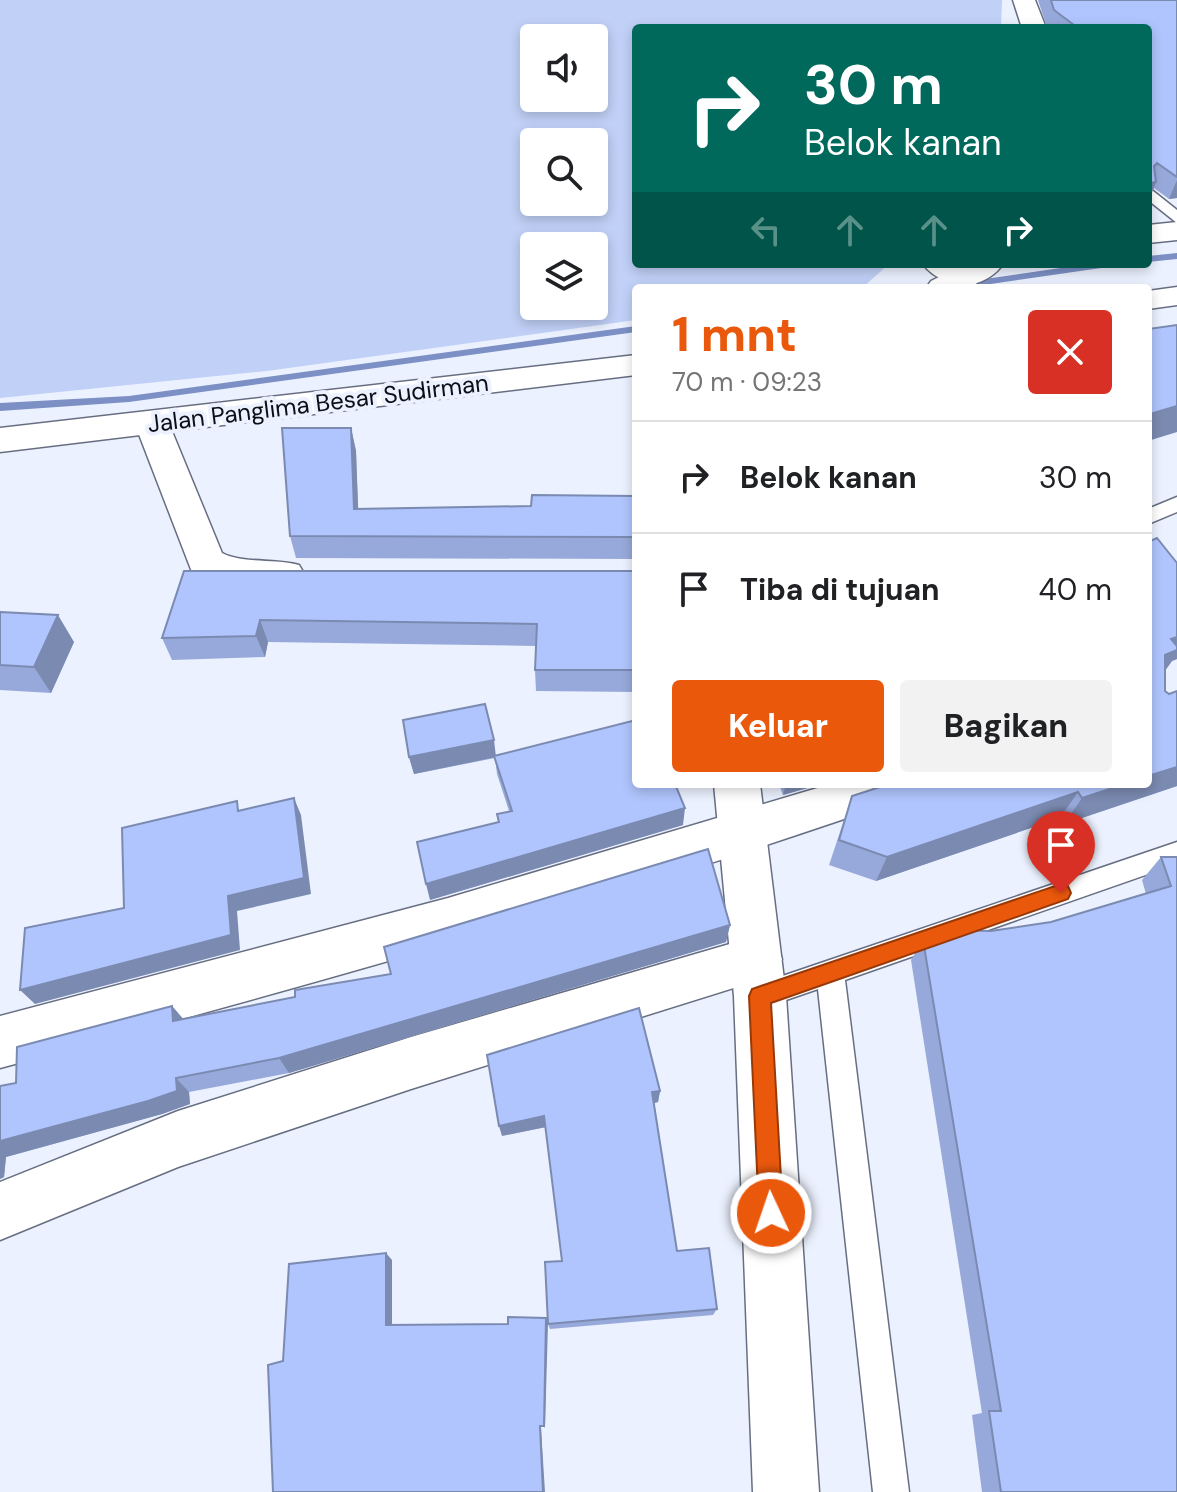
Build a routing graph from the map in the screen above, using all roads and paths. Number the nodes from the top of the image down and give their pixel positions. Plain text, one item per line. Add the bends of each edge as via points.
1 (1024, 0) edge
2 (1033, 24) edge
3 (1152, 196) edge
4 (1177, 218) edge
5 (1177, 231) edge
6 (1152, 234) edge
7 (1177, 296) edge
8 (1152, 299) edge
9 (632, 365) edge
10 (152, 424) junction
11 (0, 440) edge
12 (313, 576) edge
13 (867, 788) edge
14 (740, 808) edge
15 (1177, 853) edge
16 (830, 972) junction
17 (758, 978) junction
18 (0, 1042) edge
19 (0, 1211) edge
20 (786, 1492) edge
21 (891, 1492) edge

1 - 2 street
3 - 4 lane
5 - 6 street
7 - 8 street
9 - 10 street, Jalan Panglima Besar Sudirman
10 - 11 street, Jalan Panglima Besar Sudirman
10 - 12 street via 206,562 239,574
13 - 14 street
14 - 17 street
14 - 18 street via 192,994
15 - 16 lane
16 - 17 lane
16 - 21 lane
17 - 19 street via 411,1063 178,1139
17 - 20 street

